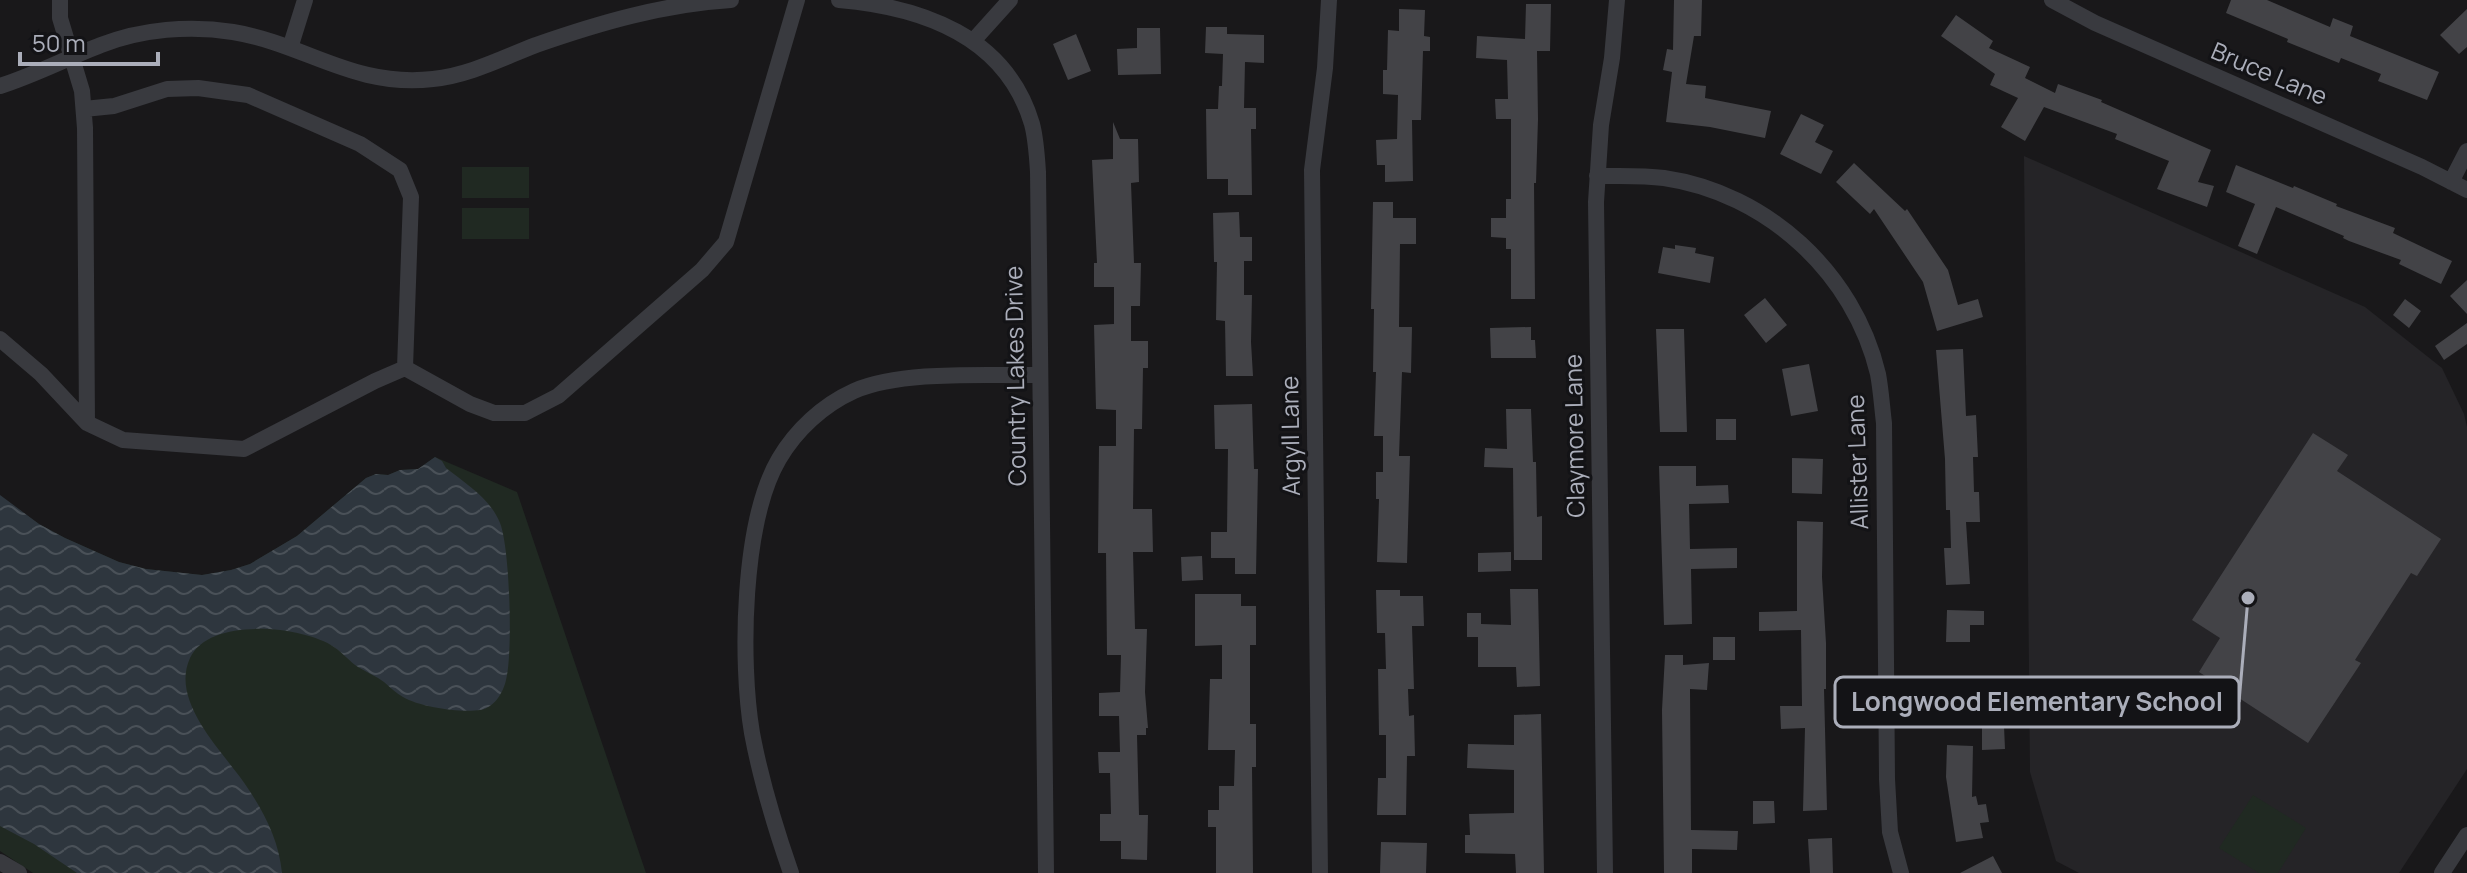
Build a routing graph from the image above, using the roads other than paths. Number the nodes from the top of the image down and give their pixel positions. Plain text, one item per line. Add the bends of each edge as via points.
1 (60, 0) edge
2 (305, 0) edge
3 (617, 0) edge
4 (731, 0) edge
5 (797, 0) edge
6 (839, 0) edge
7 (1010, 0) edge
8 (1329, 0) edge
9 (1617, 0) edge
10 (2052, 0) edge
11 (622, 18) junction
12 (973, 41) junction
13 (290, 48) junction
14 (72, 57) junction
15 (0, 86) edge
16 (84, 109) junction
17 (2467, 151) edge
18 (1597, 176) junction
19 (2451, 182) junction
20 (2467, 190) edge
21 (0, 339) edge
22 (405, 368) junction
23 (1040, 375) junction
24 (87, 423) junction
25 (2467, 835) edge
26 (0, 862) edge
27 (19, 873) edge
28 (791, 873) edge
29 (1046, 873) edge
30 (1320, 873) edge
31 (1605, 873) edge
32 (1901, 873) edge
33 (2442, 873) edge

1 - 14 street
2 - 13 street
3 - 11 street
4 - 11 street
5 - 22 street via 726,242 702,270 558,396 525,413 494,413
6 - 12 street, Country Lakes Drive via 902,9
7 - 12 street
8 - 30 street, Argyll Lane via 1312,170
9 - 18 street, Claymore Lane
10 - 19 street, Bruce Lane
11 - 13 street via 468,72 429,80 356,74
12 - 23 street, Country Lakes Drive via 1013,84 1035,137
13 - 14 street via 230,32 174,30 127,37
14 - 15 street
14 - 16 street
16 - 22 street via 114,106 167,89 248,95 360,144 400,170 411,197
16 - 24 street
17 - 19 street
18 - 31 street, Claymore Lane
18 - 32 street, Allister Lane via 1686,182 1763,213 1823,266 1858,321 1877,372 1884,423 1887,779 1890,832
19 - 20 street, Bruce Lane
21 - 24 street
22 - 24 street via 244,449 123,440
23 - 28 street via 909,378 857,390 803,427 772,472 753,544 745,646 762,782
23 - 29 street, Country Lakes Drive
25 - 33 street
26 - 27 street

